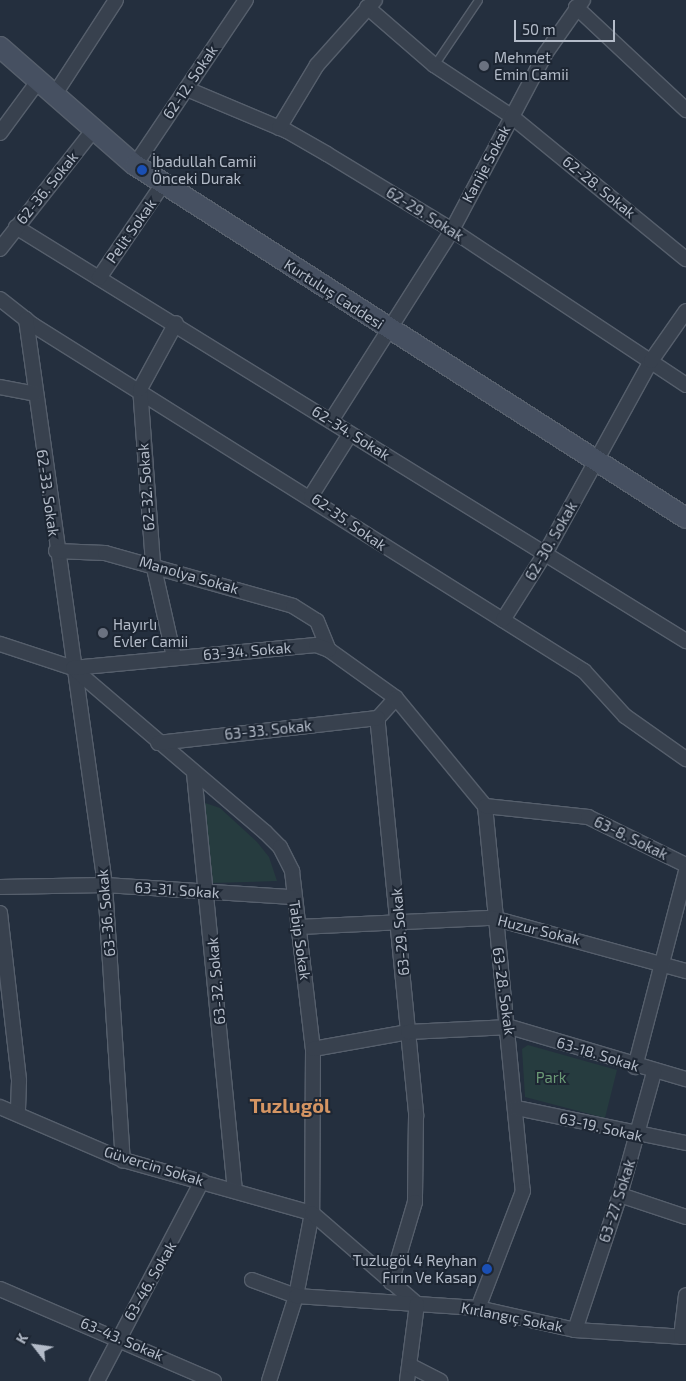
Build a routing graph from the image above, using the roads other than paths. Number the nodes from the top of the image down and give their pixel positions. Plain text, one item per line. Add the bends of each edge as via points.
1 (116, 0) edge
2 (246, 0) edge
3 (478, 0) edge
4 (371, 4) edge
5 (580, 4) edge
6 (0, 47) edge
7 (434, 65) junction
8 (39, 80) junction
9 (186, 89) junction
10 (55, 94) junction
11 (686, 110) edge
12 (512, 116) junction
13 (94, 128) junction
14 (279, 128) junction
15 (0, 133) edge
16 (135, 165) junction
17 (163, 184) junction
18 (16, 226) junction
19 (452, 230) junction
20 (0, 249) edge
21 (686, 258) edge
22 (99, 278) junction
23 (0, 299) edge
24 (686, 311) edge
25 (26, 319) junction
26 (176, 324) junction
27 (389, 329) junction
28 (651, 361) junction
29 (686, 386) edge
30 (0, 387) edge
31 (140, 389) junction
32 (35, 394) junction
33 (331, 421) junction
34 (350, 434) junction
35 (597, 460) junction
36 (312, 496) junction
37 (686, 518) edge
38 (56, 551) junction
39 (546, 552) junction
40 (153, 564) junction
41 (503, 620) junction
42 (686, 641) edge
43 (0, 644) edge
44 (329, 650) junction
45 (174, 657) junction
46 (73, 668) junction
47 (396, 698) junction
48 (378, 718) junction
49 (158, 743) junction
50 (686, 758) edge
51 (194, 773) junction
52 (485, 806) junction
53 (686, 865) edge
54 (686, 871) edge
55 (105, 885) junction
56 (0, 887) edge
57 (209, 893) junction
58 (294, 897) junction
59 (0, 913) edge
60 (493, 918) junction
61 (400, 924) junction
62 (299, 926) junction
63 (662, 963) junction
64 (686, 971) edge
65 (510, 1027) junction
66 (408, 1032) junction
67 (313, 1049) junction
68 (635, 1067) junction
69 (654, 1072) junction
70 (686, 1079) edge
71 (0, 1108) edge
72 (517, 1108) junction
73 (18, 1114) junction
74 (638, 1136) junction
75 (686, 1143) edge
76 (123, 1160) junction
77 (202, 1181) junction
78 (235, 1190) junction
79 (620, 1195) junction
80 (312, 1213) junction
81 (686, 1217) edge
82 (252, 1280) dead end
83 (391, 1283) junction
84 (0, 1289) edge
85 (686, 1295) edge
86 (296, 1296) junction
87 (416, 1304) junction
88 (478, 1308) junction
89 (575, 1330) junction
90 (117, 1337) junction
91 (684, 1337) edge
92 (411, 1366) junction
93 (97, 1381) edge
94 (214, 1381) edge
95 (269, 1381) edge
96 (407, 1381) edge
97 (440, 1381) edge

1 - 10 street
2 - 9 street, 62-12. Sokak
3 - 7 lane
4 - 7 street, 62-28. Sokak
4 - 14 street via 317,65
5 - 11 street
5 - 12 street, Kanije Sokak
6 - 8 street, Kurtuluş Caddesi
7 - 12 street, 62-28. Sokak
8 - 10 street, Kurtuluş Caddesi
8 - 15 street
9 - 14 street, 62-29. Sokak
9 - 16 street, 62-12. Sokak
10 - 13 street, Kurtuluş Caddesi
12 - 19 street, Kanije Sokak
12 - 21 street, 62-28. Sokak
13 - 16 street, Kurtuluş Caddesi
13 - 18 street, 62-36. Sokak
14 - 19 street, 62-29. Sokak
16 - 17 street, Kurtuluş Caddesi
17 - 22 street, Pelit Sokak
17 - 27 street, Kurtuluş Caddesi
18 - 20 street, 62-36. Sokak
18 - 22 street, 62-34. Sokak
19 - 27 street, Kanije Sokak
19 - 28 street, 62-29. Sokak
22 - 26 street, 62-34. Sokak
23 - 25 street, 62-35. Sokak
24 - 28 street, 62-30. Sokak
25 - 31 street, 62-35. Sokak
25 - 32 street, 62-33. Sokak
26 - 31 street
26 - 33 street, 62-34. Sokak
27 - 33 street, Kanije Sokak
27 - 35 street, Kurtuluş Caddesi
28 - 29 street, 62-29. Sokak
28 - 35 street, 62-30. Sokak
30 - 32 street
31 - 36 street, 62-35. Sokak
31 - 40 street, 62-32. Sokak
32 - 38 street, 62-33. Sokak
33 - 34 street, 62-34. Sokak
34 - 36 street
34 - 39 street, 62-34. Sokak
35 - 37 street, Kurtuluş Caddesi
35 - 39 street, 62-30. Sokak
36 - 41 street, 62-35. Sokak
38 - 40 street, Manolya Sokak via 105,553
38 - 46 street, 62-33. Sokak
39 - 41 street, 62-30. Sokak
39 - 42 street, 62-34. Sokak
40 - 44 street, Manolya Sokak via 293,606 317,620
40 - 45 street, 62-32. Sokak
41 - 50 street, 62-35. Sokak via 584,671 625,716
43 - 46 street, Tabip Sokak
44 - 45 street, 63-34. Sokak via 316,645
44 - 47 street
45 - 46 street, 63-34. Sokak
46 - 49 street, Tabip Sokak
46 - 55 street, 63-36. Sokak
47 - 48 street
47 - 52 street
48 - 49 street, 63-33. Sokak
48 - 61 street, 63-29. Sokak
49 - 51 street, Tabip Sokak
51 - 57 street, 63-32. Sokak
51 - 58 street, Tabip Sokak via 280,847 292,871
52 - 53 street, 63-8. Sokak via 588,817
52 - 60 street, 63-28. Sokak
54 - 63 street
55 - 56 street, 63-31. Sokak
55 - 57 street, 63-31. Sokak
55 - 76 street, 63-36. Sokak
57 - 58 street, 63-31. Sokak
57 - 78 street, 63-32. Sokak
58 - 62 street, Tabip Sokak
59 - 73 street via 19,1081
60 - 61 street, Huzur Sokak
60 - 63 street, Huzur Sokak
60 - 65 street, 63-28. Sokak
61 - 62 street, Huzur Sokak
61 - 66 street, 63-29. Sokak
62 - 67 street, Tabip Sokak
63 - 64 street, Huzur Sokak
63 - 68 street
65 - 66 street
65 - 68 street, 63-18. Sokak
65 - 72 street, 63-28. Sokak
66 - 67 street
66 - 83 street, 63-29. Sokak via 416,1116 415,1202
67 - 80 street, Tabip Sokak
68 - 69 street, 63-18. Sokak
69 - 70 street, 63-18. Sokak
69 - 74 street, 63-27. Sokak
71 - 73 street, Güvercin Sokak
72 - 74 street, 63-19. Sokak
72 - 88 street, 63-28. Sokak via 523,1191
73 - 76 street, Güvercin Sokak
74 - 75 street, 63-19. Sokak
74 - 79 street, 63-27. Sokak
76 - 77 street, Güvercin Sokak
77 - 78 street, Güvercin Sokak
77 - 90 street, 63-46. Sokak via 183,1224
78 - 80 street, Güvercin Sokak
79 - 81 street
79 - 89 street, 63-27. Sokak
80 - 83 street
80 - 86 street, Tabip Sokak
82 - 86 street, Kırlangıç Sokak
83 - 87 street
84 - 90 street, 63-43. Sokak
85 - 91 street
86 - 87 street, Kırlangıç Sokak
86 - 95 street, Tabip Sokak
87 - 88 street, Kırlangıç Sokak
87 - 92 street
88 - 89 street, Kırlangıç Sokak
89 - 91 street, Kırlangıç Sokak
90 - 93 street, 63-46. Sokak
90 - 94 street, 63-43. Sokak
92 - 96 street
92 - 97 street

